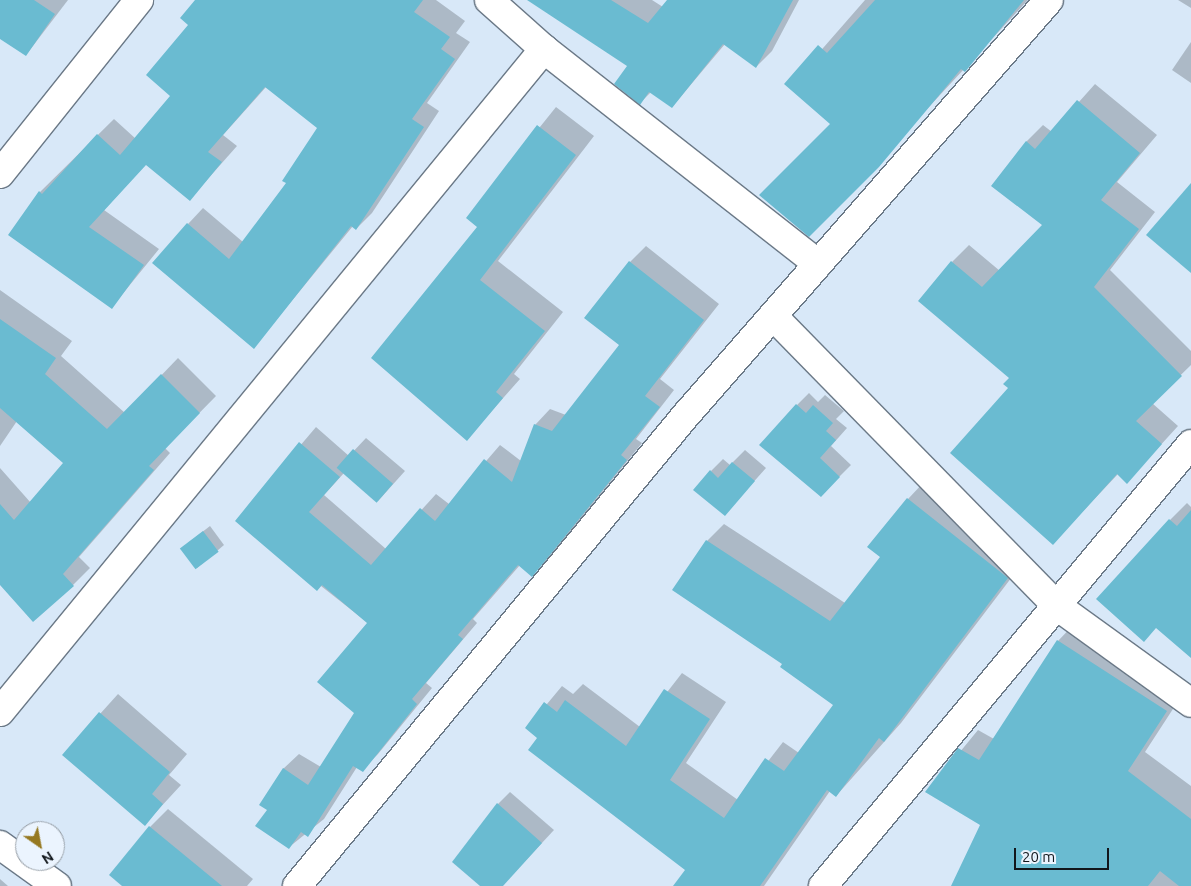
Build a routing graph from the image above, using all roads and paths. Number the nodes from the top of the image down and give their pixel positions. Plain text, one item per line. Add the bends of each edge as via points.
1 (139, 0) edge
2 (489, 0) edge
3 (1050, 0) edge
4 (544, 49) junction
5 (0, 174) edge
6 (818, 264) junction
7 (773, 316) junction
8 (1191, 444) edge
9 (1057, 606) junction
10 (1191, 703) edge
11 (0, 712) edge
12 (0, 845) edge
13 (57, 886) edge
14 (297, 886) edge
15 (823, 886) edge

1 - 5 street
2 - 4 street
3 - 6 street
4 - 6 street
4 - 11 street
6 - 7 street
7 - 9 street
7 - 14 street
8 - 9 street
9 - 10 street
9 - 15 street
12 - 13 street

